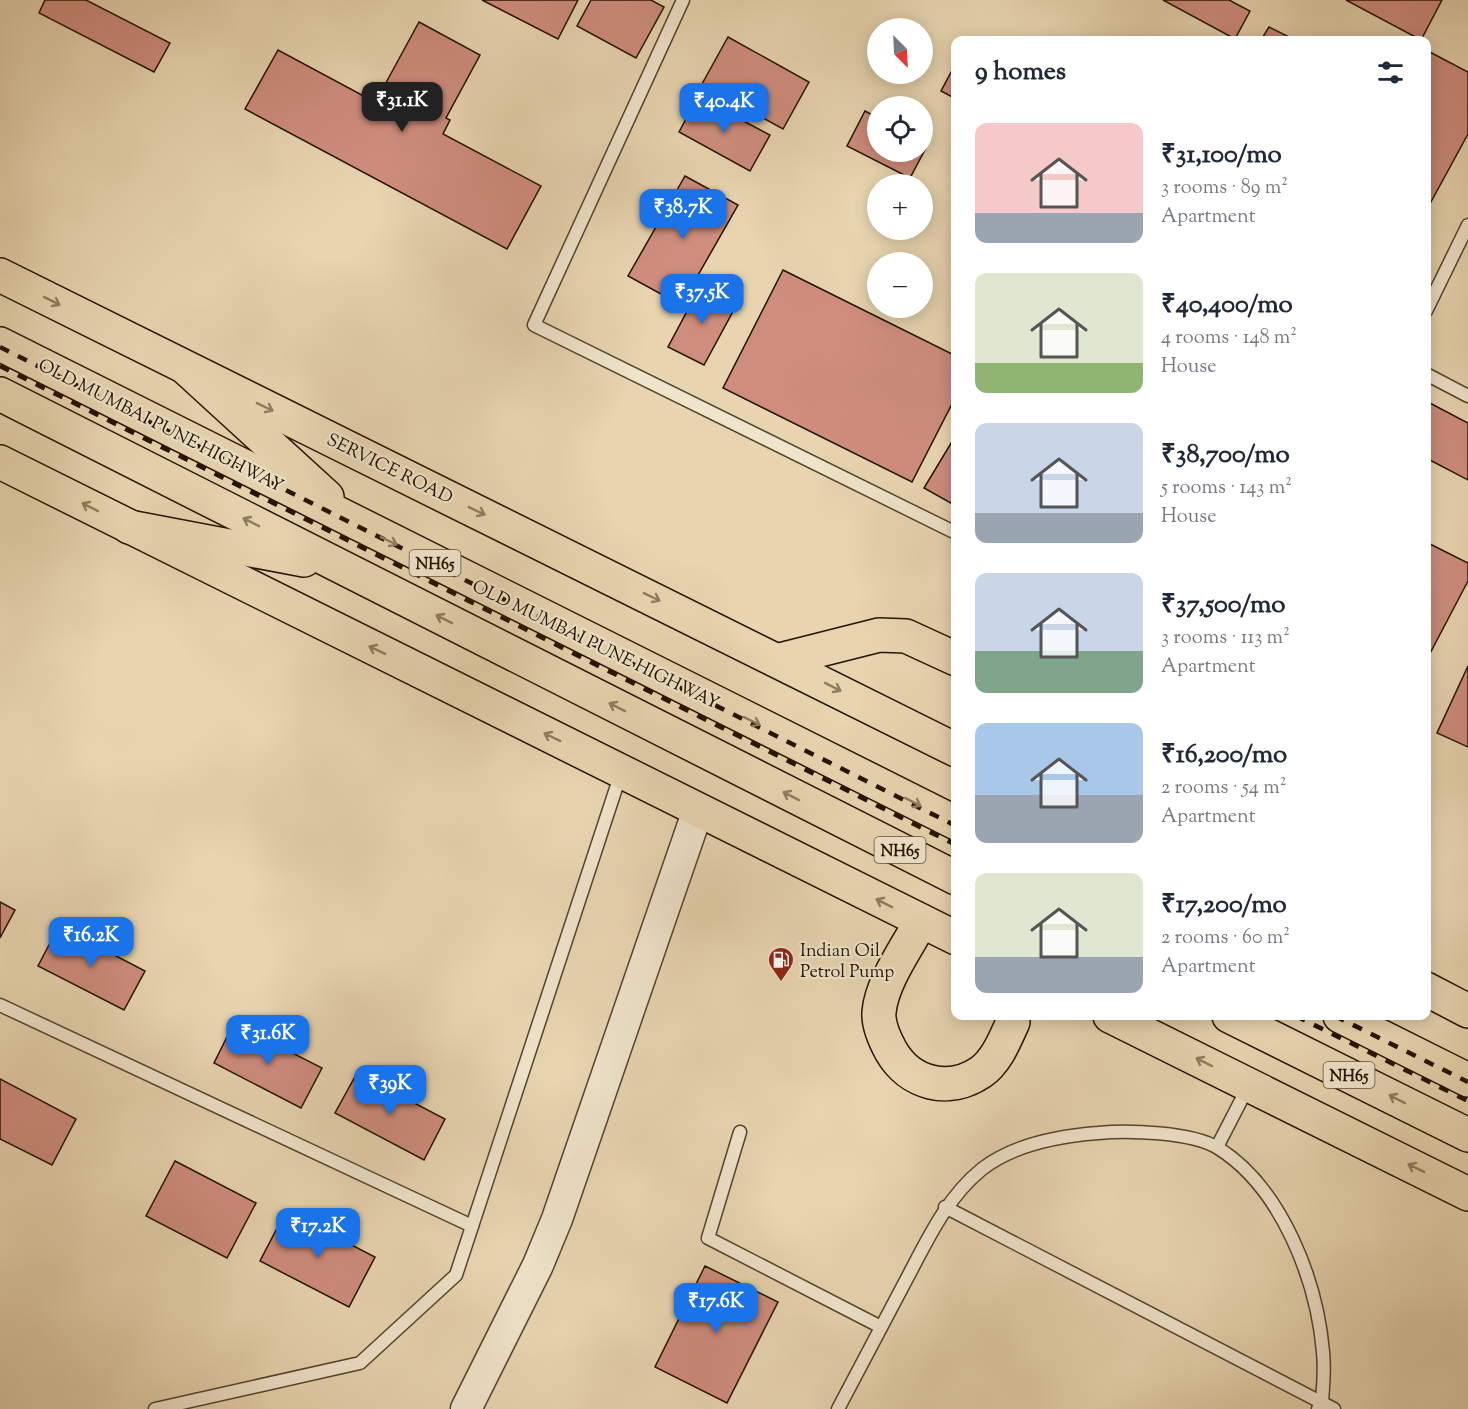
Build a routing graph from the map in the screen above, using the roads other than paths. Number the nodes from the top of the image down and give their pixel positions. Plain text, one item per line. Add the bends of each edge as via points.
1 (683, 0) edge
2 (1468, 225) edge
3 (0, 275) edge
4 (1431, 301) edge
5 (0, 344) edge
6 (187, 369) junction
7 (1431, 377) edge
8 (0, 394) edge
9 (1468, 396) edge
10 (0, 462) edge
11 (358, 525) junction
12 (129, 527) junction
13 (951, 531) edge
14 (341, 567) junction
15 (951, 658) edge
16 (780, 660) junction
17 (951, 747) edge
18 (621, 772) junction
19 (698, 810) junction
20 (951, 820) edge
21 (951, 876) edge
22 (921, 921) junction
23 (951, 936) edge
24 (1431, 992) edge
25 (0, 1005) edge
26 (1468, 1011) edge
27 (1118, 1020) edge
28 (1237, 1020) edge
29 (1348, 1020) edge
30 (1013, 1022) dead end
31 (1468, 1080) edge
32 (1250, 1085) junction
33 (740, 1132) dead end
34 (1468, 1135) edge
35 (1217, 1148) junction
36 (1468, 1194) edge
37 (945, 1207) junction
38 (472, 1226) junction
39 (881, 1327) junction
40 (1320, 1406) edge
41 (155, 1409) edge
42 (466, 1409) edge
43 (838, 1409) edge
44 (1334, 1409) edge

1 - 13 lane via 534,325
2 - 4 lane
3 -> 6 main road, SERVICE ROAD
5 - 11 main road, OLD MUMBAI PUNE HIGHWAY / NH65
6 - 11 main road
6 -> 16 main road, SERVICE ROAD
7 - 9 lane
14 -> 8 main road, NH65
12 -> 10 main road
11 -> 20 main road, OLD MUMBAI PUNE HIGHWAY / NH65
12 - 14 main road
18 -> 12 main road
21 -> 14 main road, NH65
15 - 16 main road via 906,636 879,635
16 -> 17 main road, SERVICE ROAD
18 - 19 main road
18 - 38 lane
22 -> 19 main road
19 - 42 street via 557,1219
22 - 23 main road
22 - 30 main road via 883,994 878,1015 897,1062 912,1076 935,1085 958,1083 982,1071 999,1051
24 - 26 main road
25 - 38 lane
32 -> 27 main road
34 -> 28 main road, NH65
29 - 31 main road, NH65
32 - 35 lane
36 -> 32 main road
33 - 39 lane via 708,1238
35 - 37 lane via 1176,1136 1131,1132 1071,1135 1025,1146 983,1168
35 - 40 lane via 1250,1174 1276,1209 1302,1259 1324,1354
37 - 39 lane
37 - 40 lane
38 - 41 lane via 456,1275 360,1363
39 - 43 lane
40 - 44 lane

